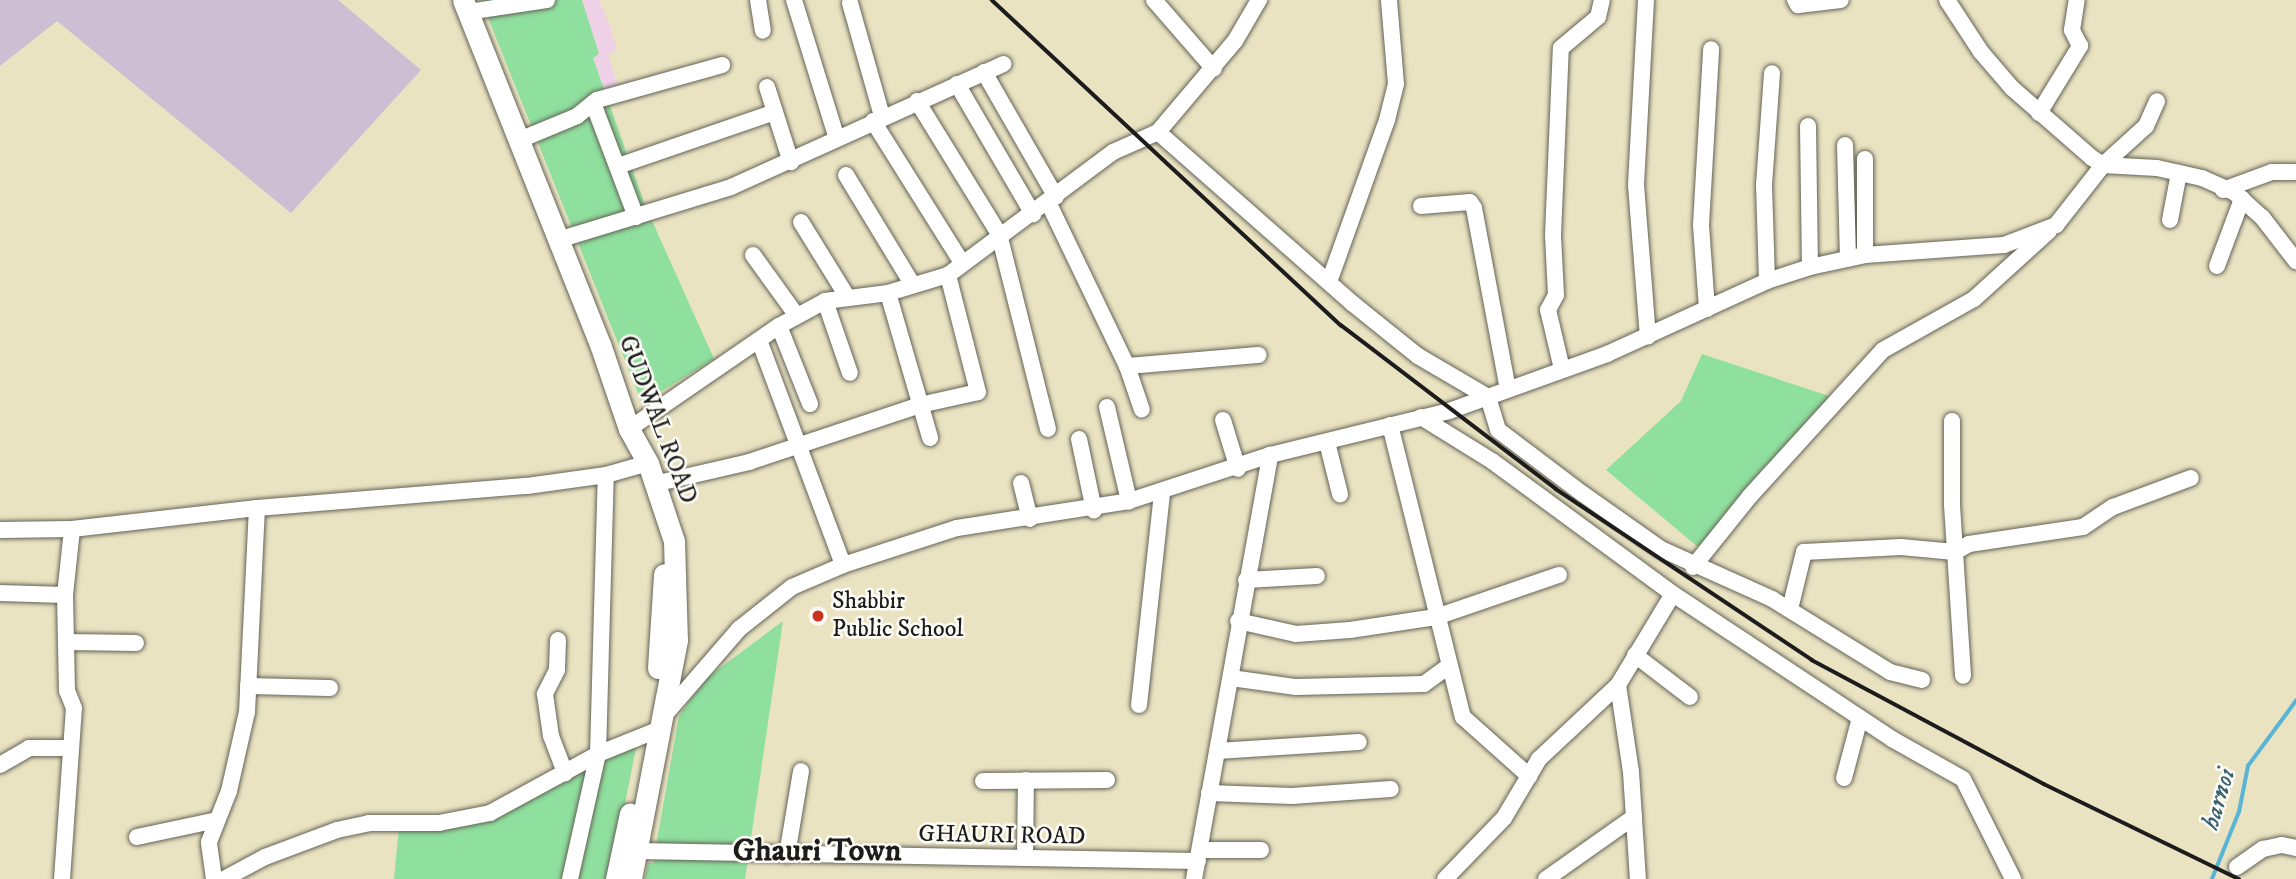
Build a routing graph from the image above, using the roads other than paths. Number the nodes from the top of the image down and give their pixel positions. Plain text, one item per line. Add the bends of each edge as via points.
1 (450, 0) edge
2 (540, 0) edge
3 (758, 0) edge
4 (794, 0) edge
5 (1154, 0) edge
6 (1259, 0) edge
7 (1389, 0) edge
8 (1602, 0) edge
9 (1646, 0) edge
10 (1796, 0) edge
11 (1841, 0) edge
12 (1947, 0) edge
13 (2077, 0) edge
14 (850, 3) dead end
15 (466, 6) edge
16 (763, 31) dead end
17 (1711, 49) dead end
18 (1003, 64) dead end
19 (722, 65) dead end
20 (1214, 69) junction
21 (984, 72) junction
22 (1772, 74) dead end
23 (957, 84) junction
24 (767, 87) dead end
25 (917, 101) junction
26 (2157, 101) dead end
27 (593, 103) junction
28 (775, 111) junction
29 (2039, 113) junction
30 (878, 119) junction
31 (1808, 126) dead end
32 (1158, 132) junction
33 (836, 139) junction
34 (517, 141) junction
35 (1845, 145) dead end
36 (1865, 159) dead end
37 (792, 162) junction
38 (2103, 165) junction
39 (618, 166) junction
40 (2296, 172) edge
41 (2179, 173) junction
42 (846, 175) dead end
43 (2223, 190) junction
44 (2242, 199) junction
45 (1052, 200) junction
46 (1421, 206) dead end
47 (1033, 214) junction
48 (636, 217) junction
49 (2170, 220) dead end
50 (801, 222) dead end
51 (2056, 225) junction
52 (999, 234) junction
53 (558, 240) junction
54 (753, 254) dead end
55 (1865, 255) junction
56 (1848, 258) junction
57 (2296, 261) edge
58 (962, 263) junction
59 (2217, 266) dead end
60 (1810, 267) junction
61 (948, 275) junction
62 (1767, 281) junction
63 (1329, 282) junction
64 (913, 285) junction
65 (888, 293) junction
66 (846, 295) junction
67 (825, 301) junction
68 (1707, 309) junction
69 (797, 316) junction
70 (779, 326) junction
71 (1648, 337) junction
72 (759, 340) junction
73 (1259, 355) dead end
74 (1128, 366) junction
75 (1562, 369) junction
76 (850, 373) dead end
77 (1508, 389) junction
78 (1488, 397) junction
79 (810, 404) dead end
80 (920, 405) junction
81 (1107, 407) dead end
82 (1142, 410) dead end
83 (1421, 417) junction
84 (1223, 420) dead end
85 (1952, 421) dead end
86 (1390, 425) junction
87 (629, 429) junction
88 (1048, 429) dead end
89 (930, 438) dead end
90 (1079, 439) dead end
91 (1328, 442) junction
92 (799, 447) junction
93 (1270, 455) junction
94 (1238, 469) junction
95 (645, 472) junction
96 (607, 475) junction
97 (2191, 478) dead end
98 (1021, 483) dead end
99 (1162, 493) junction
100 (1340, 494) dead end
101 (1129, 501) junction
102 (257, 508) junction
103 (1094, 510) junction
104 (1030, 519) junction
105 (72, 529) junction
106 (0, 530) edge
107 (1955, 552) junction
108 (843, 565) junction
109 (1693, 567) junction
110 (1559, 575) dead end
111 (1317, 576) dead end
112 (1246, 580) junction
113 (0, 593) edge
114 (1673, 594) junction
115 (65, 595) junction
116 (1790, 609) junction
117 (1436, 617) junction
118 (1238, 621) junction
119 (558, 640) dead end
120 (67, 642) junction
121 (136, 643) dead end
122 (1635, 656) junction
123 (1449, 666) junction
124 (1963, 676) dead end
125 (1231, 678) junction
126 (1922, 680) dead end
127 (1618, 685) junction
128 (248, 686) junction
129 (330, 688) dead end
130 (1690, 697) dead end
131 (1139, 705) dead end
132 (1860, 718) junction
133 (656, 727) junction
134 (1359, 742) dead end
135 (71, 748) junction
136 (1217, 751) junction
137 (597, 754) junction
138 (0, 765) edge
139 (801, 771) dead end
140 (565, 773) junction
141 (1529, 775) junction
142 (1844, 778) dead end
143 (1026, 780) junction
144 (1107, 780) dead end
145 (983, 781) dead end
146 (1391, 789) dead end
147 (1209, 793) junction
148 (1634, 817) junction
149 (217, 820) junction
150 (137, 837) dead end
151 (2296, 848) edge
152 (1261, 850) dead end
153 (637, 851) junction
154 (787, 855) junction
155 (1199, 855) junction
156 (1024, 858) junction
157 (2237, 867) dead end
158 (62, 879) edge
159 (214, 879) edge
160 (224, 879) edge
161 (570, 879) edge
162 (616, 879) edge
163 (631, 879) edge
164 (1194, 879) edge
165 (1445, 879) edge
166 (1546, 879) edge
167 (1638, 879) edge
168 (2013, 879) edge

1 - 95 main road, GUDWAL ROAD
2 - 15 street
3 - 16 street
4 - 33 street
5 - 20 street
6 - 20 street
7 - 63 street via 1395,84 1387,120
8 - 75 street via 1598,17 1561,48 1553,235 1556,295 1548,310
9 - 71 street via 1636,185
10 - 11 street via 1798,5
12 - 29 street via 1981,52
13 - 29 street via 2072,30 2080,46
14 - 30 street
15 - 34 main road, GUDWAL ROAD
17 - 68 street via 1702,166
18 - 21 street
19 - 27 street
20 - 32 street
21 - 23 street
21 - 45 street
22 - 62 street via 1764,185
23 - 25 street
23 - 47 street
24 - 28 street
25 - 30 street
25 - 52 street
26 - 38 street via 2146,126
27 - 34 street via 577,116
27 - 39 street
28 - 37 street
28 - 39 street
29 - 38 street
30 - 33 street
30 - 58 street
31 - 60 street
32 - 45 street via 1113,152
32 - 63 street
33 - 37 street
34 - 53 main road, GUDWAL ROAD
35 - 56 street
36 - 55 street
37 - 48 street
38 - 41 street
38 - 51 street
39 - 48 street
40 - 43 street via 2272,172
41 - 43 street via 2202,178
41 - 49 street
42 - 64 street
43 - 44 street
44 - 57 street
44 - 59 street
45 - 47 street
45 - 74 street
46 - 77 street via 1470,202 1474,208
47 - 52 street
48 - 53 street
50 - 66 street
51 - 55 street via 2004,245
51 - 109 street via 1974,299 1883,350
52 - 58 street
52 - 88 street
53 - 87 main road, GUDWAL ROAD
54 - 69 street
55 - 56 street
56 - 60 street
58 - 61 street
60 - 62 street
61 - 64 street
61 - 80 street via 978,392
62 - 68 street
63 - 78 street via 1418,356
64 - 65 street
65 - 66 street
65 - 80 street
66 - 67 street
67 - 69 street
67 - 76 street
68 - 71 street
69 - 70 street
70 - 72 street
70 - 79 street
71 - 75 street
72 - 87 street
72 - 92 street
73 - 74 street
74 - 82 street
75 - 77 street
77 - 78 street
78 - 83 street
78 - 109 street via 1499,430 1650,541
80 - 89 street
80 - 92 street
81 - 101 street
83 - 86 street
83 - 114 street via 1492,461
84 - 94 street
85 - 107 street
86 - 91 street
86 - 117 street via 1415,513
87 - 95 main road, GUDWAL ROAD
90 - 103 street
91 - 93 street
91 - 100 street
92 - 95 street
92 - 108 street
93 - 94 street
93 - 112 street
94 - 99 street
95 - 96 street
95 - 133 main road, GUDWAL ROAD via 674,541 678,585 677,640
96 - 102 street
96 - 137 street
97 - 107 street via 2121,503 2083,527 1969,544
98 - 104 street
99 - 101 street
99 - 131 street
101 - 103 street
102 - 105 street
102 - 128 street
103 - 104 street
104 - 108 street via 957,528
105 - 106 street
105 - 115 street
107 - 116 street via 1901,547 1804,552
107 - 124 street
108 - 133 street via 792,587 739,629
109 - 116 street via 1735,581
110 - 117 street
111 - 112 street
112 - 118 street
113 - 115 street
114 - 122 street
114 - 132 street
115 - 120 street
116 - 126 street via 1890,672
117 - 118 street via 1296,634
117 - 123 street
118 - 125 street
119 - 140 street via 557,670 545,694 551,736
120 - 121 street
120 - 135 street via 67,691 74,708
122 - 127 street
122 - 130 street
123 - 125 street via 1424,684 1296,687
123 - 141 street via 1458,702 1471,727
125 - 136 street
127 - 141 street via 1595,710 1568,728
127 - 148 street
128 - 129 street
128 - 149 street via 238,757
132 - 142 street
132 - 168 street via 1963,779
133 - 137 street
133 - 153 main road, GUDWAL ROAD
133 - 162 main road, GUDWAL ROAD
134 - 136 street
135 - 138 street via 29,748
135 - 158 street
136 - 147 street
137 - 140 street
137 - 161 street
139 - 154 street
140 - 160 street via 490,813 439,823 369,823 337,830 265,857
141 - 165 street via 1504,818
143 - 144 street
143 - 145 street
143 - 156 street
146 - 147 street via 1292,796
147 - 155 street
148 - 166 street
148 - 167 street
149 - 150 street
149 - 159 street via 209,842
151 - 157 street via 2263,849
152 - 155 street, GHAURI ROAD
153 - 154 street, GHAURI ROAD
153 - 163 main road, GUDWAL ROAD
154 - 156 street, GHAURI ROAD
155 - 156 street, GHAURI ROAD
155 - 164 street

